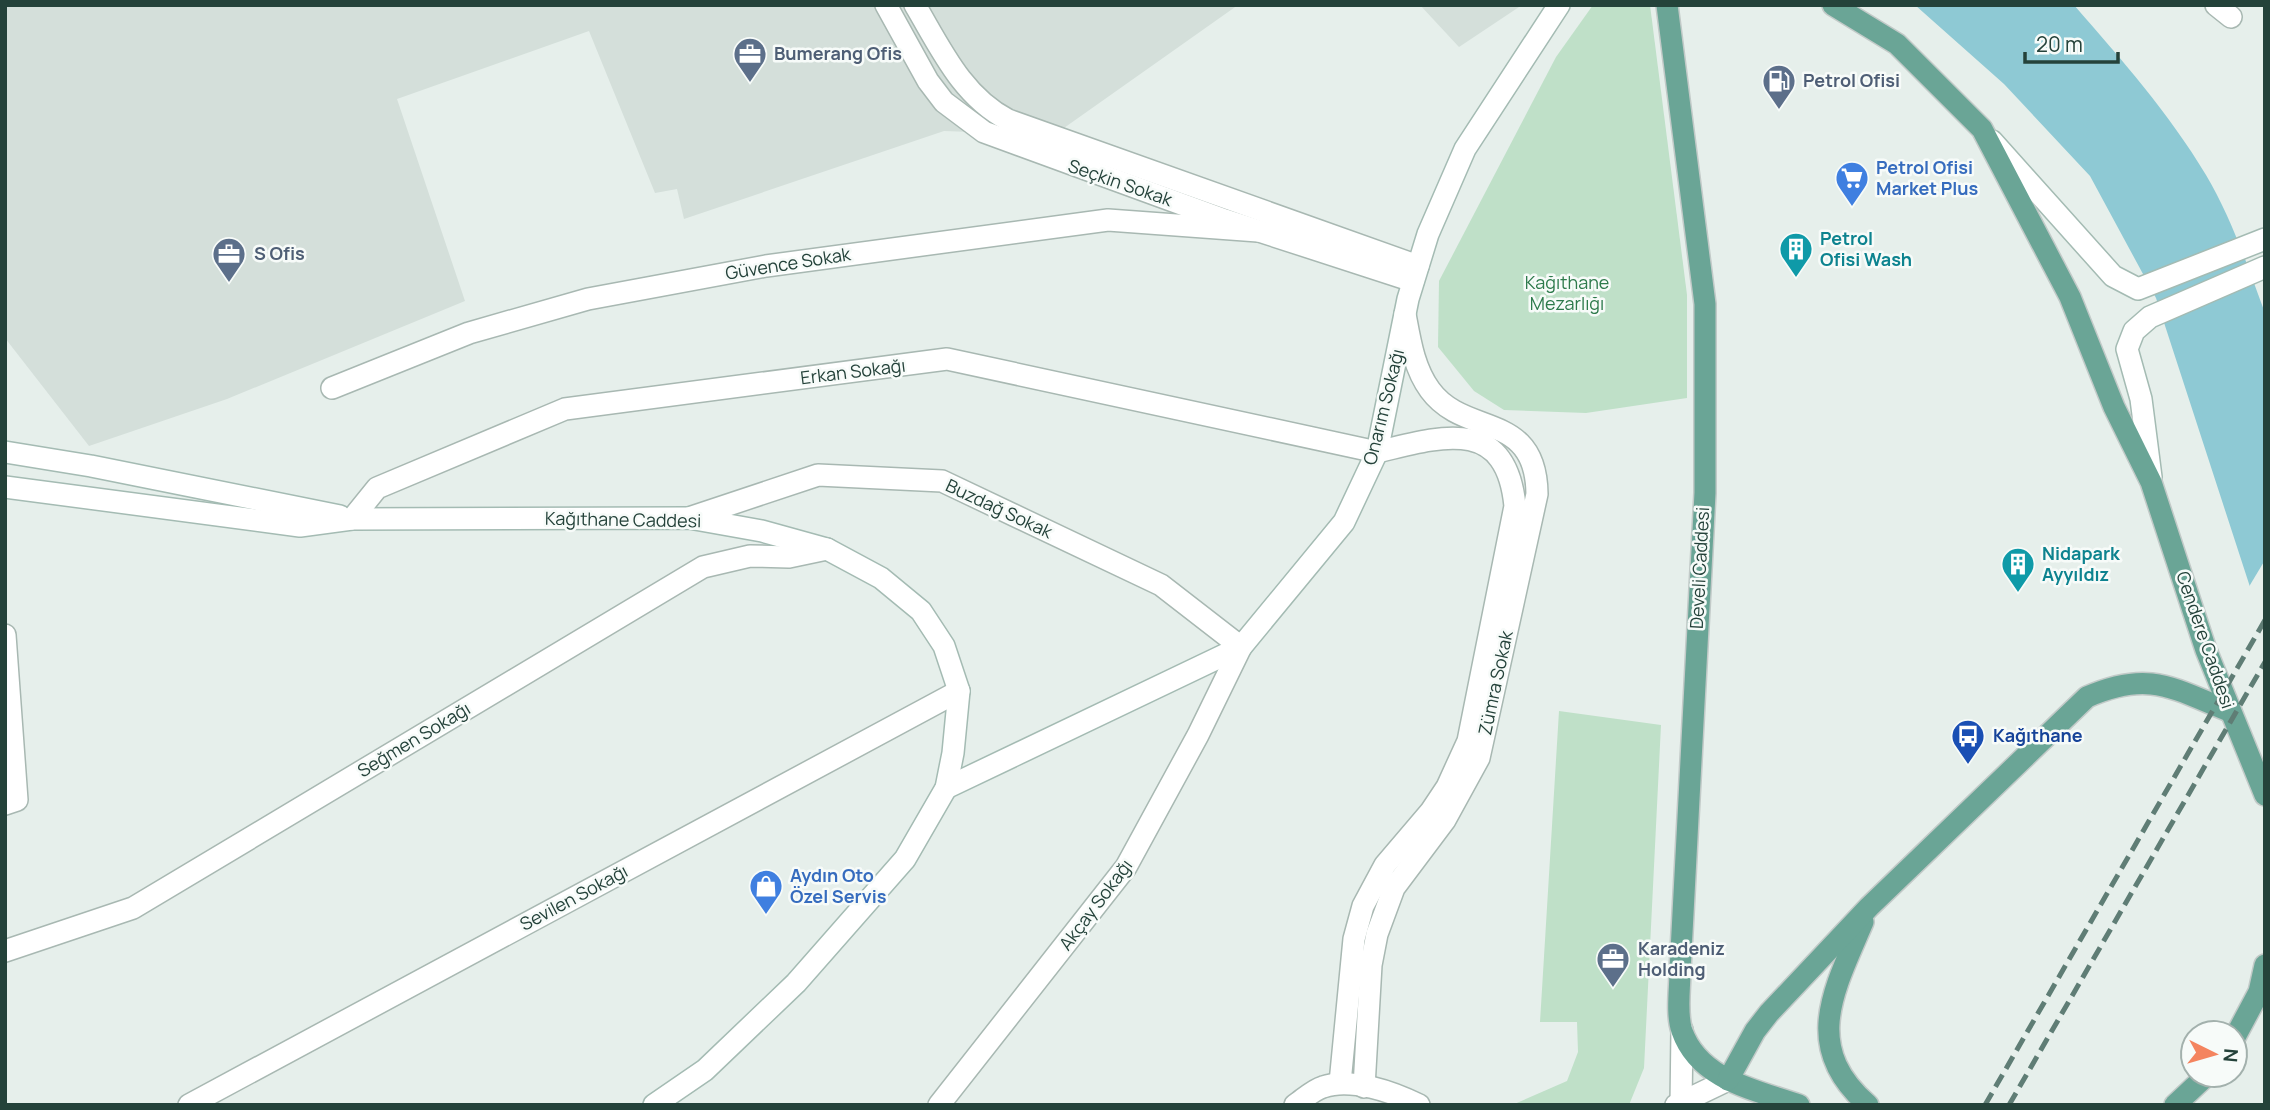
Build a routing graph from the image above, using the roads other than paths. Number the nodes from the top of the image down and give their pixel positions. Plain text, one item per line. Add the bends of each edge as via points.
1 (886, 5) edge
2 (915, 5) edge
3 (1559, 5) edge
4 (1667, 5) edge
5 (1673, 5) edge
6 (1833, 5) edge
7 (1857, 5) edge
8 (1674, 39) junction
9 (1897, 44) junction
10 (1982, 129) junction
11 (1258, 231) junction
12 (2264, 240) edge
13 (2265, 267) edge
14 (1416, 273) junction
15 (1405, 314) junction
16 (332, 388) dead end
17 (5, 452) edge
18 (1377, 452) junction
19 (2151, 482) junction
20 (5, 487) edge
21 (689, 518) junction
22 (352, 519) junction
23 (827, 549) junction
24 (5, 635) edge
25 (1241, 647) junction
26 (959, 691) junction
27 (2229, 711) junction
28 (946, 788) junction
29 (2265, 795) edge
30 (5, 804) edge
31 (1869, 907) junction
32 (5, 951) edge
33 (2265, 965) edge
34 (2245, 1019) edge
35 (1682, 1030) junction
36 (1728, 1080) junction
37 (1340, 1083) junction
38 (1364, 1087) junction
39 (2192, 1089) edge
40 (1679, 1103) edge
41 (188, 1105) edge
42 (654, 1105) edge
43 (939, 1105) edge
44 (1295, 1105) edge
45 (1419, 1105) edge
46 (1798, 1105) edge
47 (1868, 1105) edge
48 (2175, 1105) edge

1 - 11 street, Seçkin Sokak via 944,102 984,132
2 - 14 street, Seçkin Sokak via 961,81 991,111
3 - 14 street, Onarım Sokağı via 1465,149
4 - 8 main road
5 - 8 main road
6 - 9 main road
7 - 9 main road
8 - 35 main road, Develi Caddesi via 1705,304 1706,419 1680,971
9 - 10 main road, Cendere Caddesi
10 - 12 street via 2113,276 2138,289
10 - 19 main road, Cendere Caddesi via 2070,297 2114,407
11 - 14 street, Seçkin Sokak
11 - 16 street, Güvence Sokak via 1108,220 766,266 588,299 469,333
13 - 19 street via 2150,317 2134,331 2127,349 2141,399
14 - 15 street, Onarım Sokağı
15 - 18 street, Onarım Sokağı
15 - 38 street, Zümra Sokak via 1412,354 1431,392 1458,412 1510,434 1524,447 1533,463 1537,494 1479,758 1445,820 1394,888 1377,934
17 - 22 street, Kağıthane Caddesi
18 - 22 street, Erkan Sokağı via 947,359 565,409 377,488
18 - 25 street, Onarım Sokağı via 1344,522
18 - 37 street, Zümra Sokak via 1445,438 1485,442 1508,471 1515,506 1468,741 1447,787 1385,865 1363,906 1354,939
19 - 27 main road, Cendere Caddesi
20 - 22 street, Kağıthane Caddesi via 300,526
21 - 22 street, Kağıthane Caddesi
21 - 23 street, Kağıthane Caddesi
21 - 25 street, Buzdağ Sokak via 818,475 942,481 1161,586
23 - 26 street, Kağıthane Caddesi via 881,578 921,611 944,646
23 - 32 street, Seğmen Sokağı via 789,557 750,556 702,567 133,908
24 - 30 street via 16,800
25 - 28 street, Onarım Sokağı
25 - 43 street, Akçay Sokağı via 1126,867
26 - 28 street, Kağıthane Caddesi
26 - 41 street, Sevilen Sokağı
27 - 29 main road, Cendere Caddesi
27 - 31 main road via 2162,683 2135,682 2087,697
28 - 42 street, Kağıthane Caddesi via 905,859 814,963 705,1070
31 - 36 main road via 1769,1013
31 - 47 main road via 1834,992 1827,1026 1837,1071
33 - 34 main road via 2259,992
35 - 36 main road, Develi Caddesi via 1699,1059
35 - 40 street
36 - 40 street
36 - 46 main road
37 - 38 street
37 - 44 street via 1321,1087
38 - 45 street
39 - 48 main road

